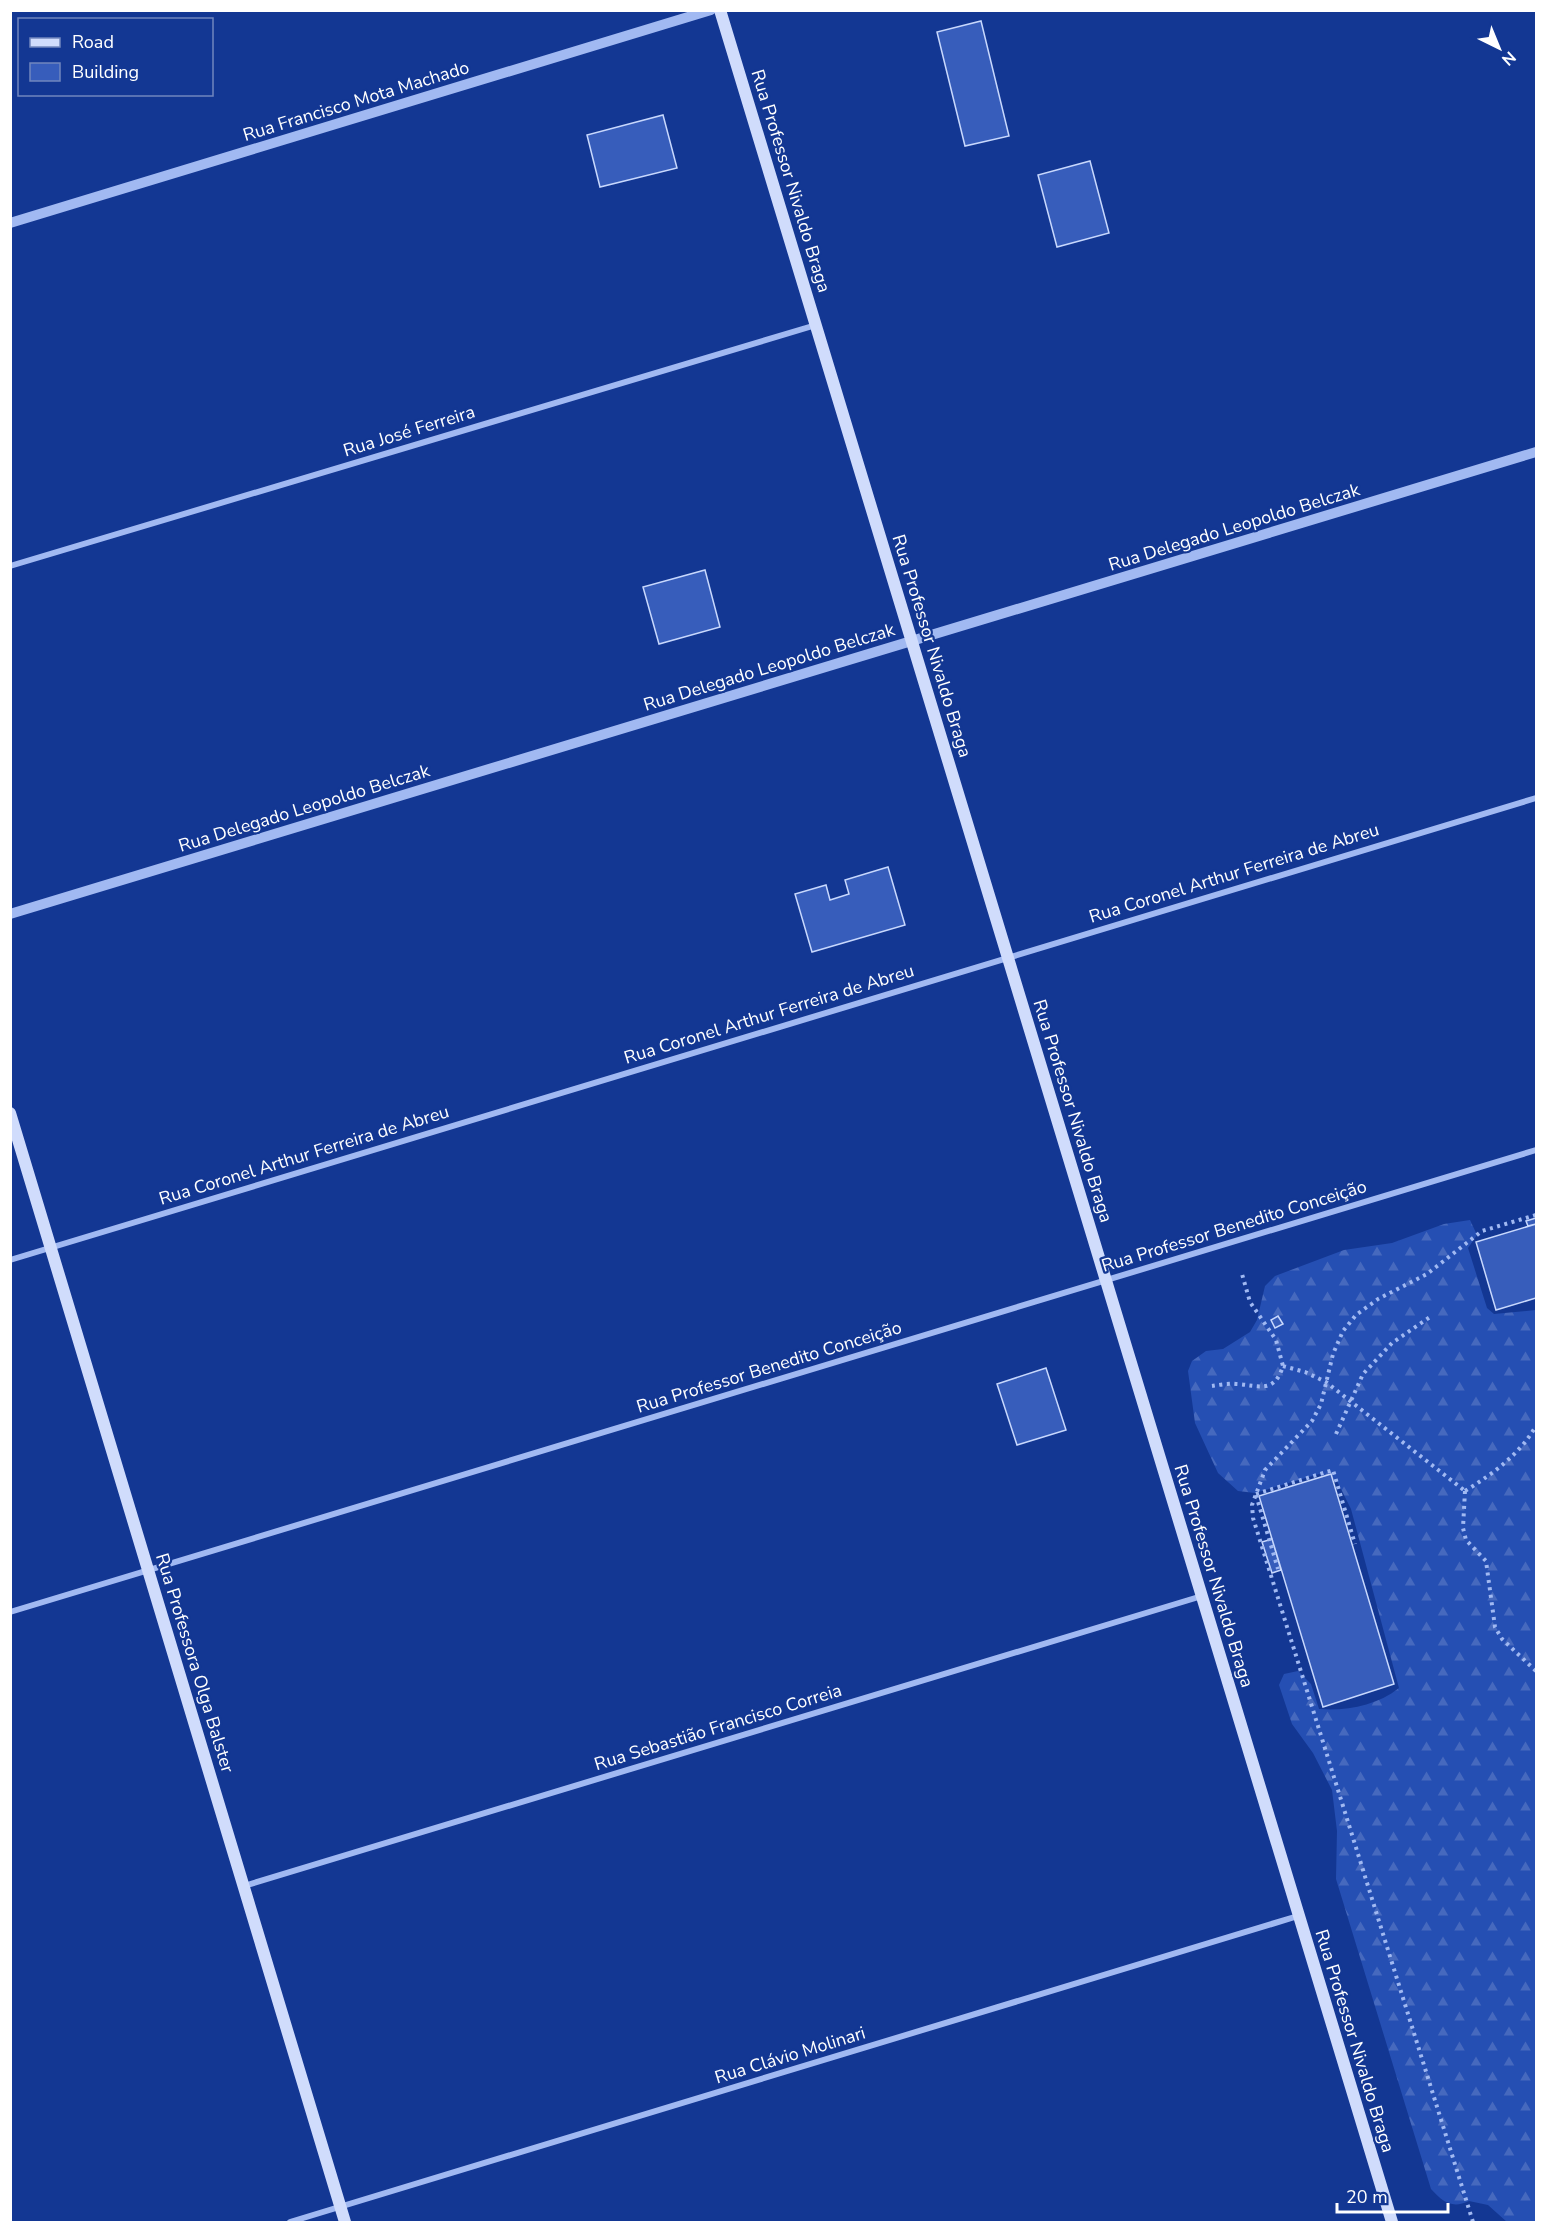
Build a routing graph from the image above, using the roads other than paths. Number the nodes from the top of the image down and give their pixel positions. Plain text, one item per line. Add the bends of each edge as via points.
1 (711, 10) edge
2 (720, 10) edge
3 (10, 223) edge
4 (816, 325) junction
5 (1536, 452) edge
6 (10, 566) edge
7 (912, 641) junction
8 (1536, 798) edge
9 (10, 914) edge
10 (1007, 958) junction
11 (10, 1113) edge
12 (1536, 1150) edge
13 (51, 1248) junction
14 (10, 1260) edge
15 (1106, 1281) junction
16 (148, 1570) junction
17 (1202, 1596) junction
18 (10, 1612) edge
19 (243, 1886) junction
20 (1298, 1916) junction
21 (340, 2207) junction
22 (290, 2223) edge
23 (345, 2223) edge
24 (1392, 2223) edge

1 - 3 street, Rua Francisco Mota Machado
2 - 4 main road, Rua Professor Nivaldo Braga
4 - 6 street, Rua José Ferreira
4 - 7 main road, Rua Professor Nivaldo Braga
5 - 7 street, Rua Delegado Leopoldo Belczak
7 - 9 street, Rua Delegado Leopoldo Belczak
7 - 10 main road, Rua Professor Nivaldo Braga
8 - 10 street, Rua Coronel Arthur Ferreira de Abreu
10 - 13 street, Rua Coronel Arthur Ferreira de Abreu
10 - 15 main road, Rua Professor Nivaldo Braga
11 - 13 main road, Rua Professora Olga Balster
12 - 15 street, Rua Professor Benedito Conceição
13 - 14 street, Rua Coronel Arthur Ferreira de Abreu
13 - 16 main road, Rua Professora Olga Balster
15 - 16 street, Rua Professor Benedito Conceição
15 - 17 main road, Rua Professor Nivaldo Braga
16 - 18 street, Rua Professor Benedito Conceição
16 - 19 main road, Rua Professora Olga Balster
17 - 19 street, Rua Sebastião Francisco Correia
17 - 20 main road, Rua Professor Nivaldo Braga
19 - 21 main road, Rua Professora Olga Balster
20 - 21 street, Rua Clávio Molinari
20 - 24 main road, Rua Professor Nivaldo Braga
21 - 22 street, Rua Clávio Molinari
21 - 23 main road, Rua Professora Olga Balster

